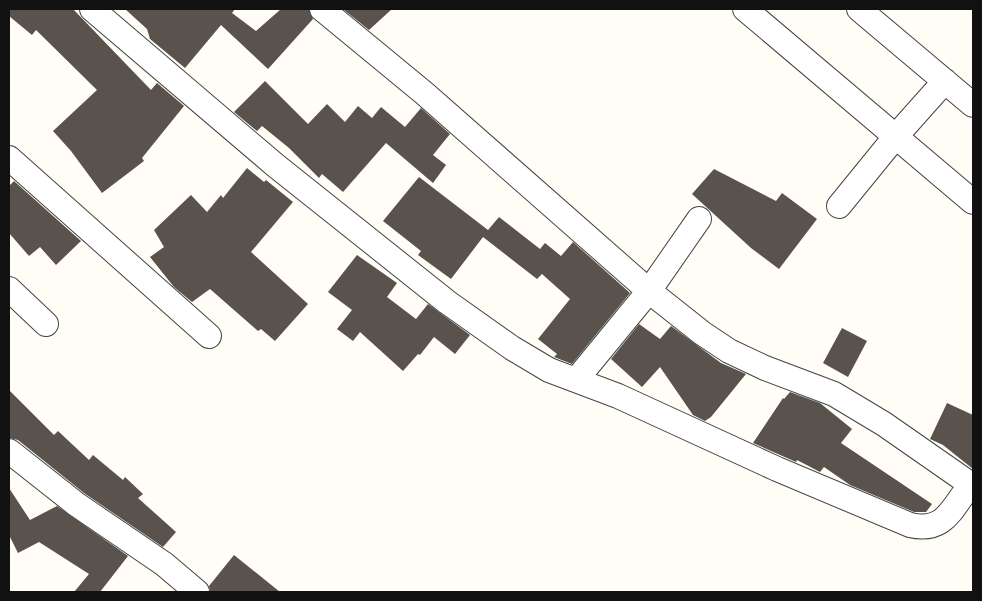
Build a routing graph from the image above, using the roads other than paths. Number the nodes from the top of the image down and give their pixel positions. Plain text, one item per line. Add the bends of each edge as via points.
1 (92, 9) edge
2 (322, 9) edge
3 (745, 9) edge
4 (859, 9) edge
5 (945, 81) junction
6 (973, 105) edge
7 (896, 136) junction
8 (9, 158) edge
9 (973, 202) edge
10 (839, 206) dead end
11 (699, 219) dead end
12 (9, 289) edge
13 (649, 291) junction
14 (46, 324) dead end
15 (209, 336) dead end
16 (576, 380) junction
17 (9, 452) edge
18 (972, 485) edge
19 (197, 592) edge

1 - 16 street via 275,165 447,302 512,348 549,370
2 - 13 street via 424,93
3 - 7 street
4 - 5 street
5 - 6 street
5 - 7 street
7 - 9 street
7 - 10 street
8 - 15 street
11 - 13 street
12 - 14 street
13 - 16 street
13 - 18 street via 729,351 834,394
16 - 18 street via 910,525 932,528 941,523
17 - 19 street via 76,504 164,564

